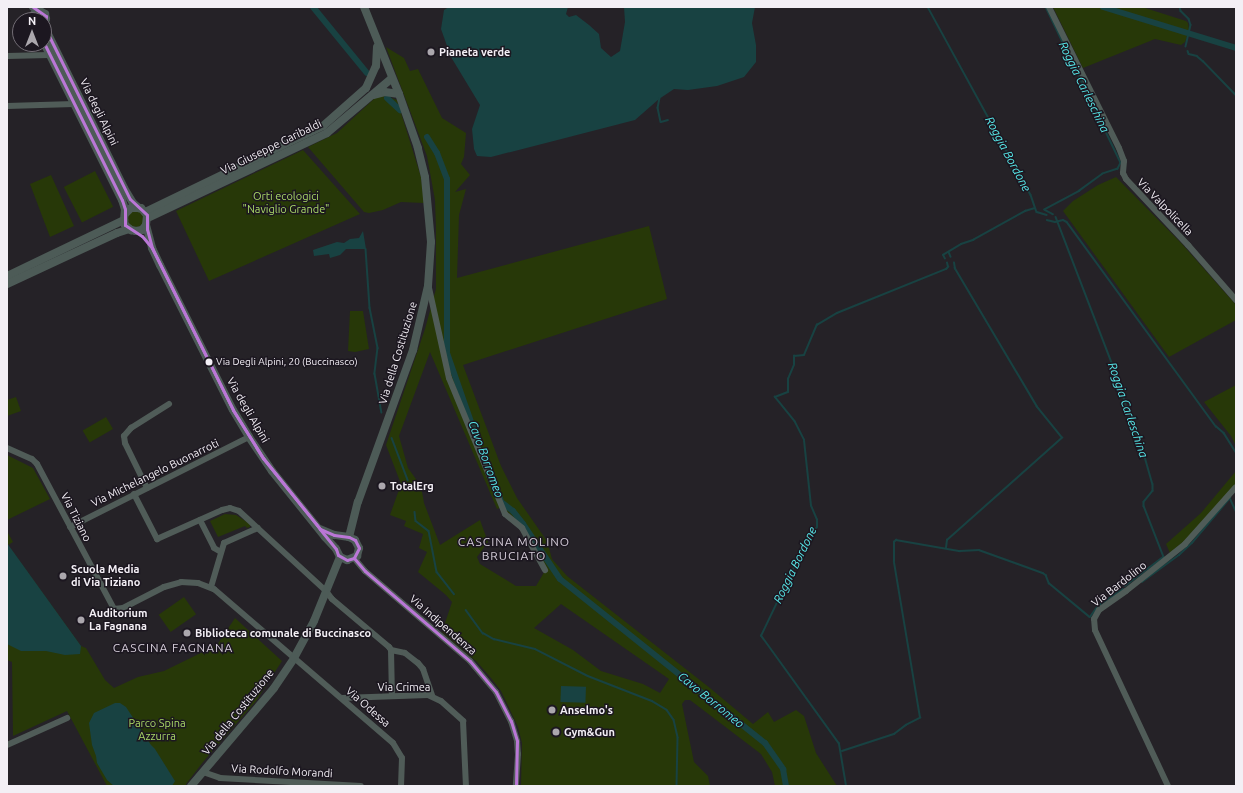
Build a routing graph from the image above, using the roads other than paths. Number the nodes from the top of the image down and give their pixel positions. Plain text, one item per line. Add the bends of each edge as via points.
1 (364, 7) edge
2 (1049, 7) edge
3 (52, 42) edge
4 (377, 42) junction
5 (48, 52) edge
6 (49, 55) junction
7 (7, 56) edge
8 (391, 74) junction
9 (370, 82) junction
10 (399, 94) junction
11 (372, 95) junction
12 (74, 104) junction
13 (7, 106) edge
14 (144, 216) junction
15 (124, 217) junction
16 (133, 230) junction
17 (152, 248) junction
18 (7, 276) edge
19 (7, 284) edge
20 (428, 286) junction
21 (1236, 300) edge
22 (169, 404) dead end
23 (249, 437) junction
24 (7, 448) edge
25 (1236, 487) edge
26 (147, 488) junction
27 (134, 494) junction
28 (200, 520) junction
29 (70, 526) junction
30 (258, 528) junction
31 (320, 529) junction
32 (346, 537) junction
33 (336, 549) junction
34 (221, 552) junction
35 (340, 557) junction
36 (354, 558) junction
37 (545, 570) dead end
38 (211, 587) junction
39 (326, 590) junction
40 (391, 650) junction
41 (294, 658) junction
42 (432, 695) junction
43 (392, 696) junction
44 (342, 698) junction
45 (67, 718) dead end
46 (7, 745) edge
47 (204, 772) junction
48 (191, 786) edge
49 (361, 786) edge
50 (401, 786) edge
51 (466, 786) edge
52 (516, 786) edge
53 (1168, 786) edge

1 - 4 street, Via della Costituzione
2 - 21 street, Via Valpolicella via 1119,148 1124,161 1123,173 1126,179
3 - 14 street, Via degli Alpini via 124,188
4 - 8 street, Via della Costituzione
4 - 9 street via 376,66
5 - 6 street, Via degli Alpini
6 - 7 street
6 - 12 street, Via degli Alpini
8 - 9 street via 378,73
8 - 10 street, Via della Costituzione
8 - 11 street, Via Giuseppe Garibaldi
9 - 14 street, Via Giuseppe Garibaldi via 362,93 318,129
10 - 11 street via 385,92
10 - 20 street, Via della Costituzione via 425,177 431,242
11 - 14 street, Via Giuseppe Garibaldi via 323,135
12 - 13 street
12 - 15 street, Via degli Alpini via 122,200
14 - 15 street via 130,209
14 - 16 street via 142,230
14 - 17 street, Via degli Alpini
15 - 16 street, Via degli Alpini
15 - 18 street
16 - 17 street, Via degli Alpini
16 - 19 street via 117,233
17 - 23 street, Via degli Alpini
20 - 32 street, Via della Costituzione via 408,365
20 - 37 street via 449,378 496,495 505,514 522,528
22 - 26 street via 130,428 124,436 125,444
23 - 26 street, Via Michelangelo Buonarroti
23 - 31 street, Via degli Alpini
24 - 29 street, Via Tiziano via 32,459 37,464
25 - 53 street, Via Bardolino via 1185,544 1099,610 1094,619 1095,630
26 - 27 street, Via Michelangelo Buonarroti
27 - 28 street via 157,539
27 - 29 street, Via Michelangelo Buonarroti
28 - 30 street via 230,508 239,510
28 - 34 street via 214,548
29 - 38 street, Via Tiziano via 114,609 123,608 176,583 188,581
30 - 34 street via 227,541
30 - 39 street
31 - 32 street
31 - 33 street, Via degli Alpini
32 - 33 street via 338,542
32 - 36 street via 358,544 359,552
33 - 35 street
34 - 38 street
35 - 36 street via 347,560
35 - 39 street, Via della Costituzione
36 - 52 street, Via Indipendenza via 365,571 470,661 496,692 511,721 516,741
38 - 41 street, Via Odessa
39 - 40 street via 332,599
39 - 41 street, Via della Costituzione via 314,621
40 - 42 street via 405,653 418,663
40 - 43 street
41 - 44 street, Via Odessa
41 - 47 street, Via della Costituzione via 267,698
42 - 43 street, Via Crimea
42 - 51 street, Via Crimea via 463,721
43 - 44 street, Via Crimea
44 - 50 street, Via Odessa via 397,747 402,758
45 - 46 street
47 - 48 street, Via della Costituzione
47 - 49 street, Via Rodolfo Morandi via 220,778

